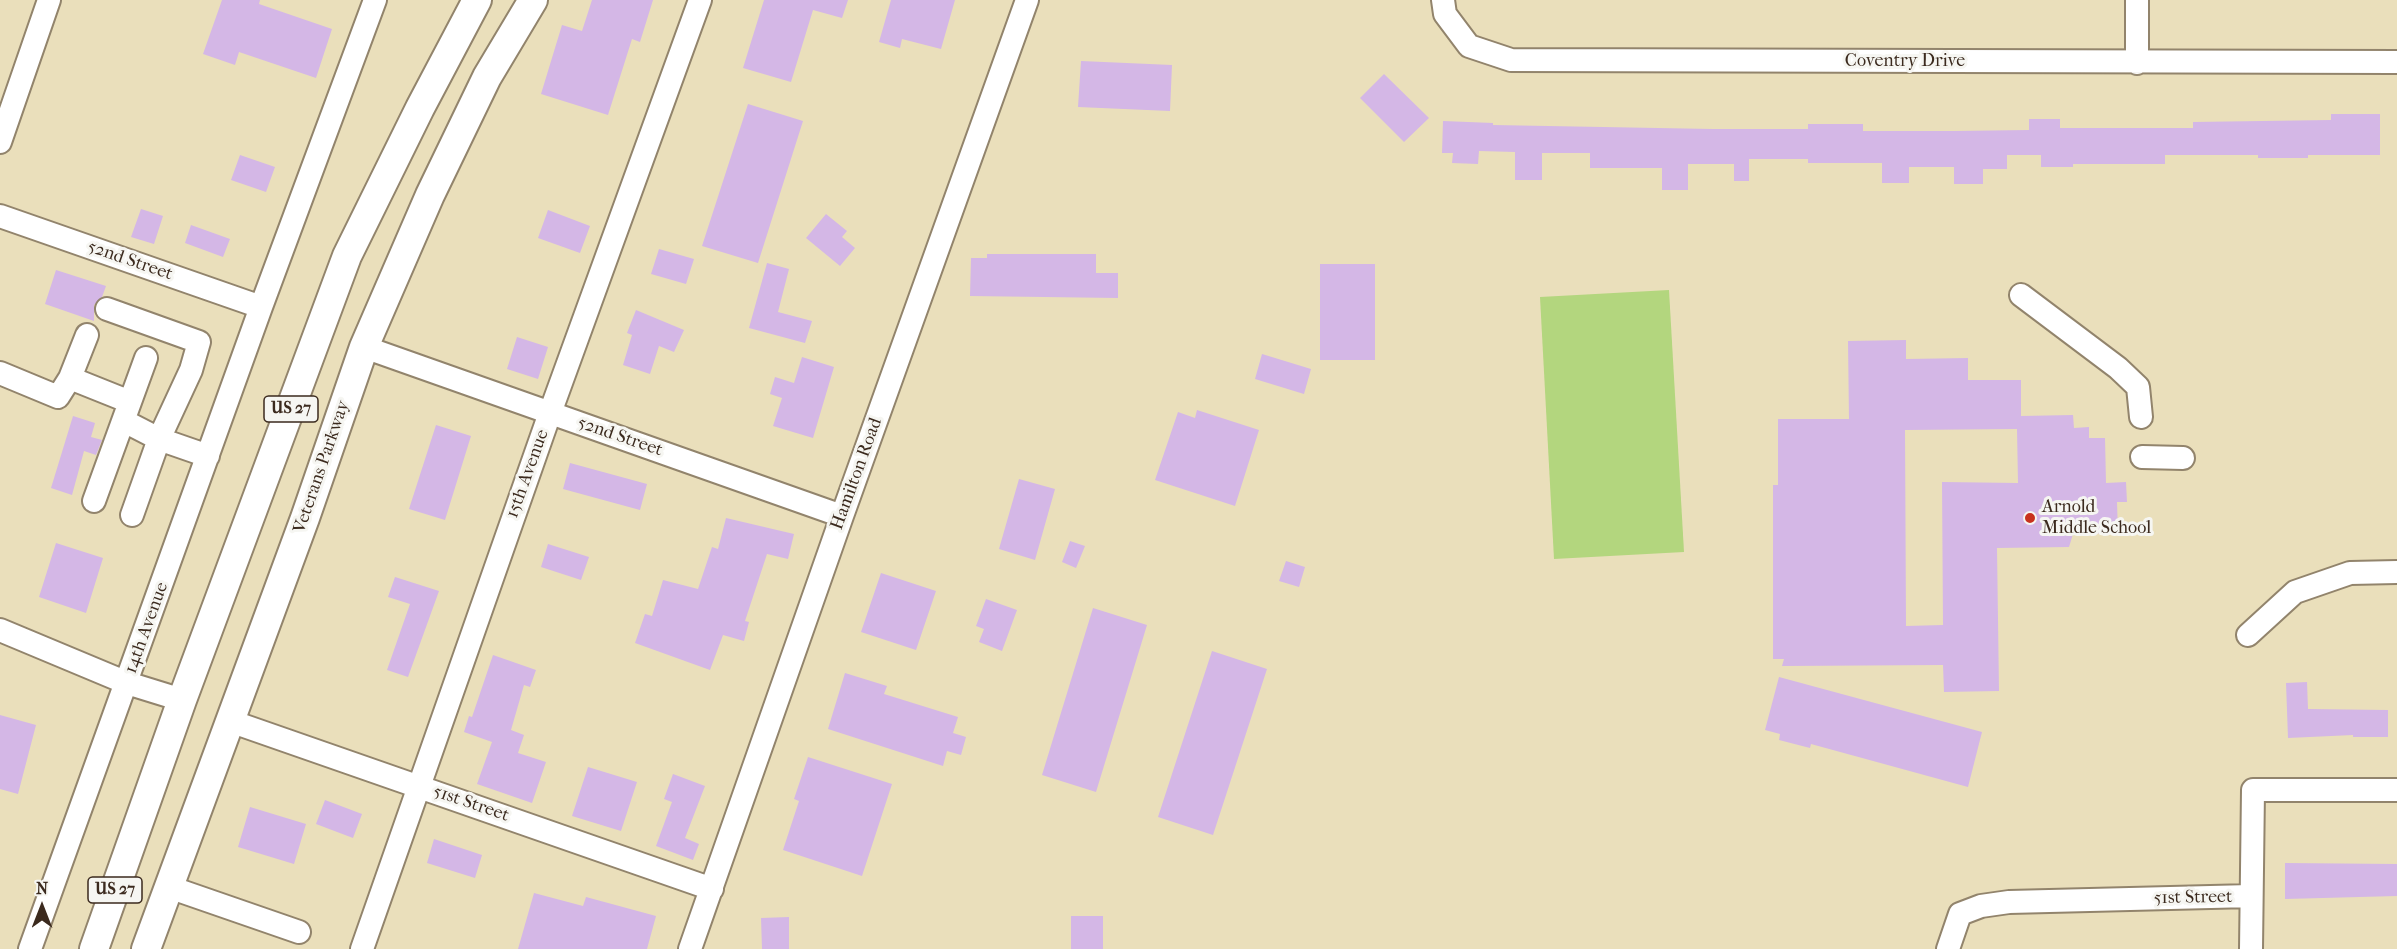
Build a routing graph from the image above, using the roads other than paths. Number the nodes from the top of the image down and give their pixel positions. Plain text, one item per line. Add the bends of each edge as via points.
1 (49, 0) edge
2 (375, 0) edge
3 (477, 0) edge
4 (533, 0) edge
5 (700, 0) edge
6 (1027, 0) edge
7 (1443, 0) edge
8 (2137, 0) edge
9 (2397, 62) edge
10 (2137, 63) junction
11 (0, 142) edge
12 (0, 216) edge
13 (2021, 295) dead end
14 (261, 307) junction
15 (107, 309) dead end
16 (87, 335) dead end
17 (364, 347) junction
18 (146, 358) dead end
19 (0, 373) edge
20 (70, 378) junction
21 (127, 411) junction
22 (550, 413) junction
23 (2141, 417) dead end
24 (159, 439) junction
25 (208, 456) junction
26 (2142, 457) dead end
27 (2183, 458) dead end
28 (94, 501) dead end
29 (132, 515) dead end
30 (842, 516) junction
31 (2397, 572) edge
32 (0, 630) edge
33 (2248, 635) dead end
34 (127, 683) junction
35 (182, 700) junction
36 (230, 722) junction
37 (418, 786) junction
38 (2397, 790) edge
39 (169, 887) junction
40 (712, 890) junction
41 (2251, 896) junction
42 (299, 932) dead end
43 (30, 949) edge
44 (94, 949) edge
45 (146, 949) edge
46 (362, 949) edge
47 (690, 949) edge
48 (1948, 949) edge
49 (2251, 949) edge

1 - 11 street
2 - 14 street
3 - 35 main road, US 27 via 347,256
4 - 17 main road, Veterans Parkway / US 27 via 487,77
5 - 22 street, 15th Avenue
6 - 30 street, Hamilton Road
7 - 10 street, Coventry Drive via 1445,14 1469,46 1510,60
8 - 10 street
9 - 10 street, Coventry Drive
12 - 14 street, 52nd Street
13 - 23 street via 2138,387
14 - 25 street, 14th Avenue
15 - 24 street via 199,342 191,370
16 - 20 street
17 - 22 street, 52nd Street
17 - 36 main road, Veterans Parkway / US 27
18 - 21 street
19 - 20 street via 58,397
20 - 21 street
21 - 24 street
21 - 28 street
22 - 30 street, 52nd Street
22 - 37 street, 15th Avenue
24 - 25 street
24 - 29 street
25 - 34 street, 14th Avenue
26 - 27 street
30 - 40 street, Hamilton Road
31 - 33 street via 2350,573 2295,592
32 - 34 street
34 - 35 street
34 - 43 street, 14th Avenue
35 - 44 main road, US 27
36 - 37 street, 51st Street
36 - 39 main road, Veterans Parkway / US 27
37 - 40 street, 51st Street
37 - 46 street, 15th Avenue
38 - 41 street, 51st Street via 2253,790
39 - 42 street
39 - 45 main road, Veterans Parkway / US 27
40 - 47 street, Hamilton Road
41 - 48 street, 51st Street via 1981,906 1960,914
41 - 49 street

